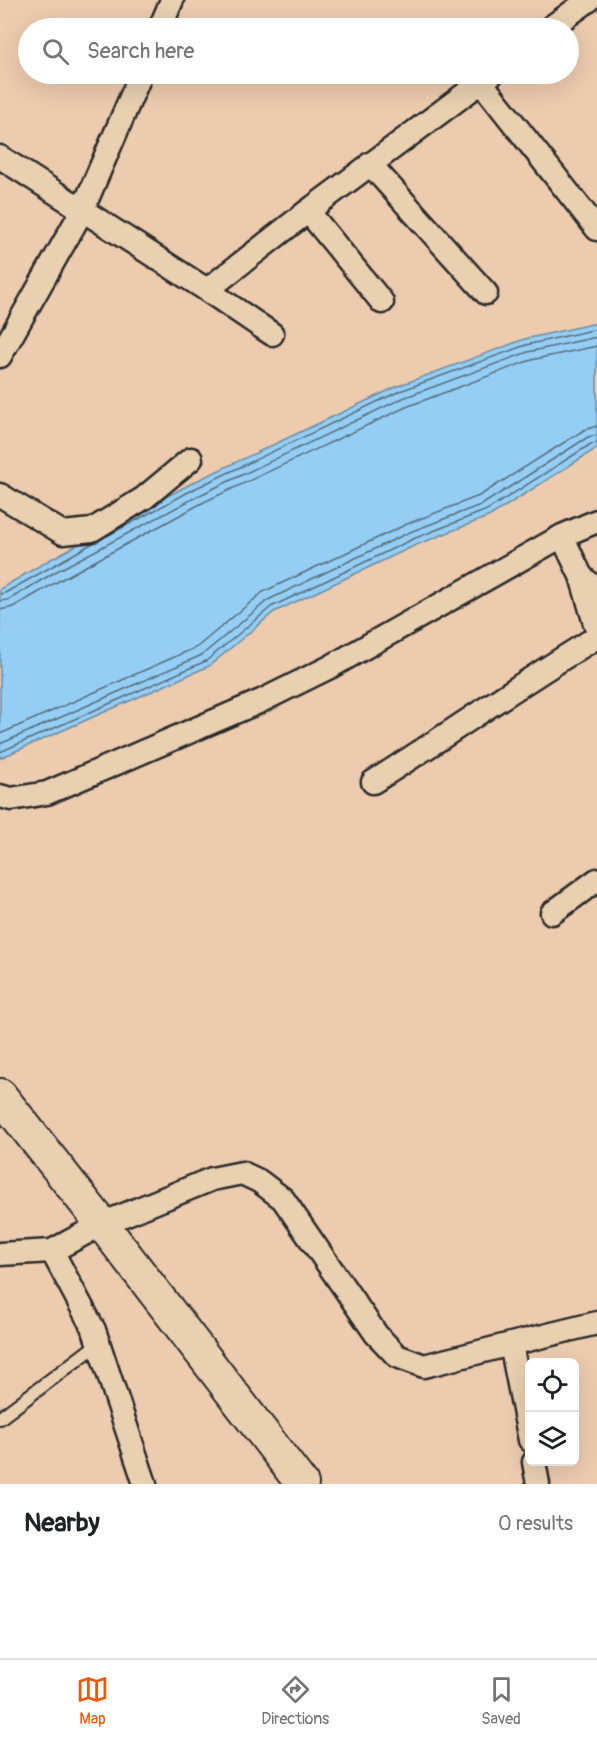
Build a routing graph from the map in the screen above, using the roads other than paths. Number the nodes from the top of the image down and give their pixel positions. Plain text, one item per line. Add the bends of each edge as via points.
1 (172, 0) edge
2 (591, 5) edge
3 (164, 18) edge
4 (568, 18) edge
5 (137, 84) edge
6 (478, 84) edge
7 (490, 84) edge
8 (0, 157) edge
9 (370, 164) junction
10 (308, 210) junction
11 (82, 211) junction
12 (597, 229) edge
13 (207, 290) junction
14 (486, 293) dead end
15 (382, 302) dead end
16 (272, 334) dead end
17 (0, 356) edge
18 (191, 459) dead end
19 (0, 495) edge
20 (597, 521) edge
21 (562, 536) junction
22 (589, 583) edge
23 (597, 630) edge
24 (597, 637) edge
25 (373, 782) dead end
26 (0, 796) edge
27 (597, 880) edge
28 (552, 913) dead end
29 (0, 1095) edge
30 (102, 1224) junction
31 (52, 1251) junction
32 (0, 1254) edge
33 (597, 1323) edge
34 (98, 1344) junction
35 (511, 1344) junction
36 (525, 1415) edge
37 (0, 1418) edge
38 (535, 1466) edge
39 (145, 1484) edge
40 (302, 1484) edge
41 (538, 1484) edge

1 - 3 street
2 - 4 street
5 - 11 street
6 - 9 street
7 - 12 street
8 - 11 street
9 - 10 street
9 - 14 street
10 - 13 street
10 - 15 street
11 - 13 street
11 - 17 street
13 - 16 street
18 - 19 street via 144,498 92,530 63,532
20 - 21 street
21 - 22 street
21 - 26 street via 261,701 47,793 11,799
22 - 23 street
24 - 25 street
27 - 28 street
29 - 30 main road
30 - 31 street
30 - 35 street via 212,1179 242,1173 283,1199 376,1334 398,1356 424,1366
30 - 40 main road
31 - 32 street
31 - 34 street
33 - 35 street
34 - 37 lane
34 - 39 street
35 - 36 street
38 - 41 street

